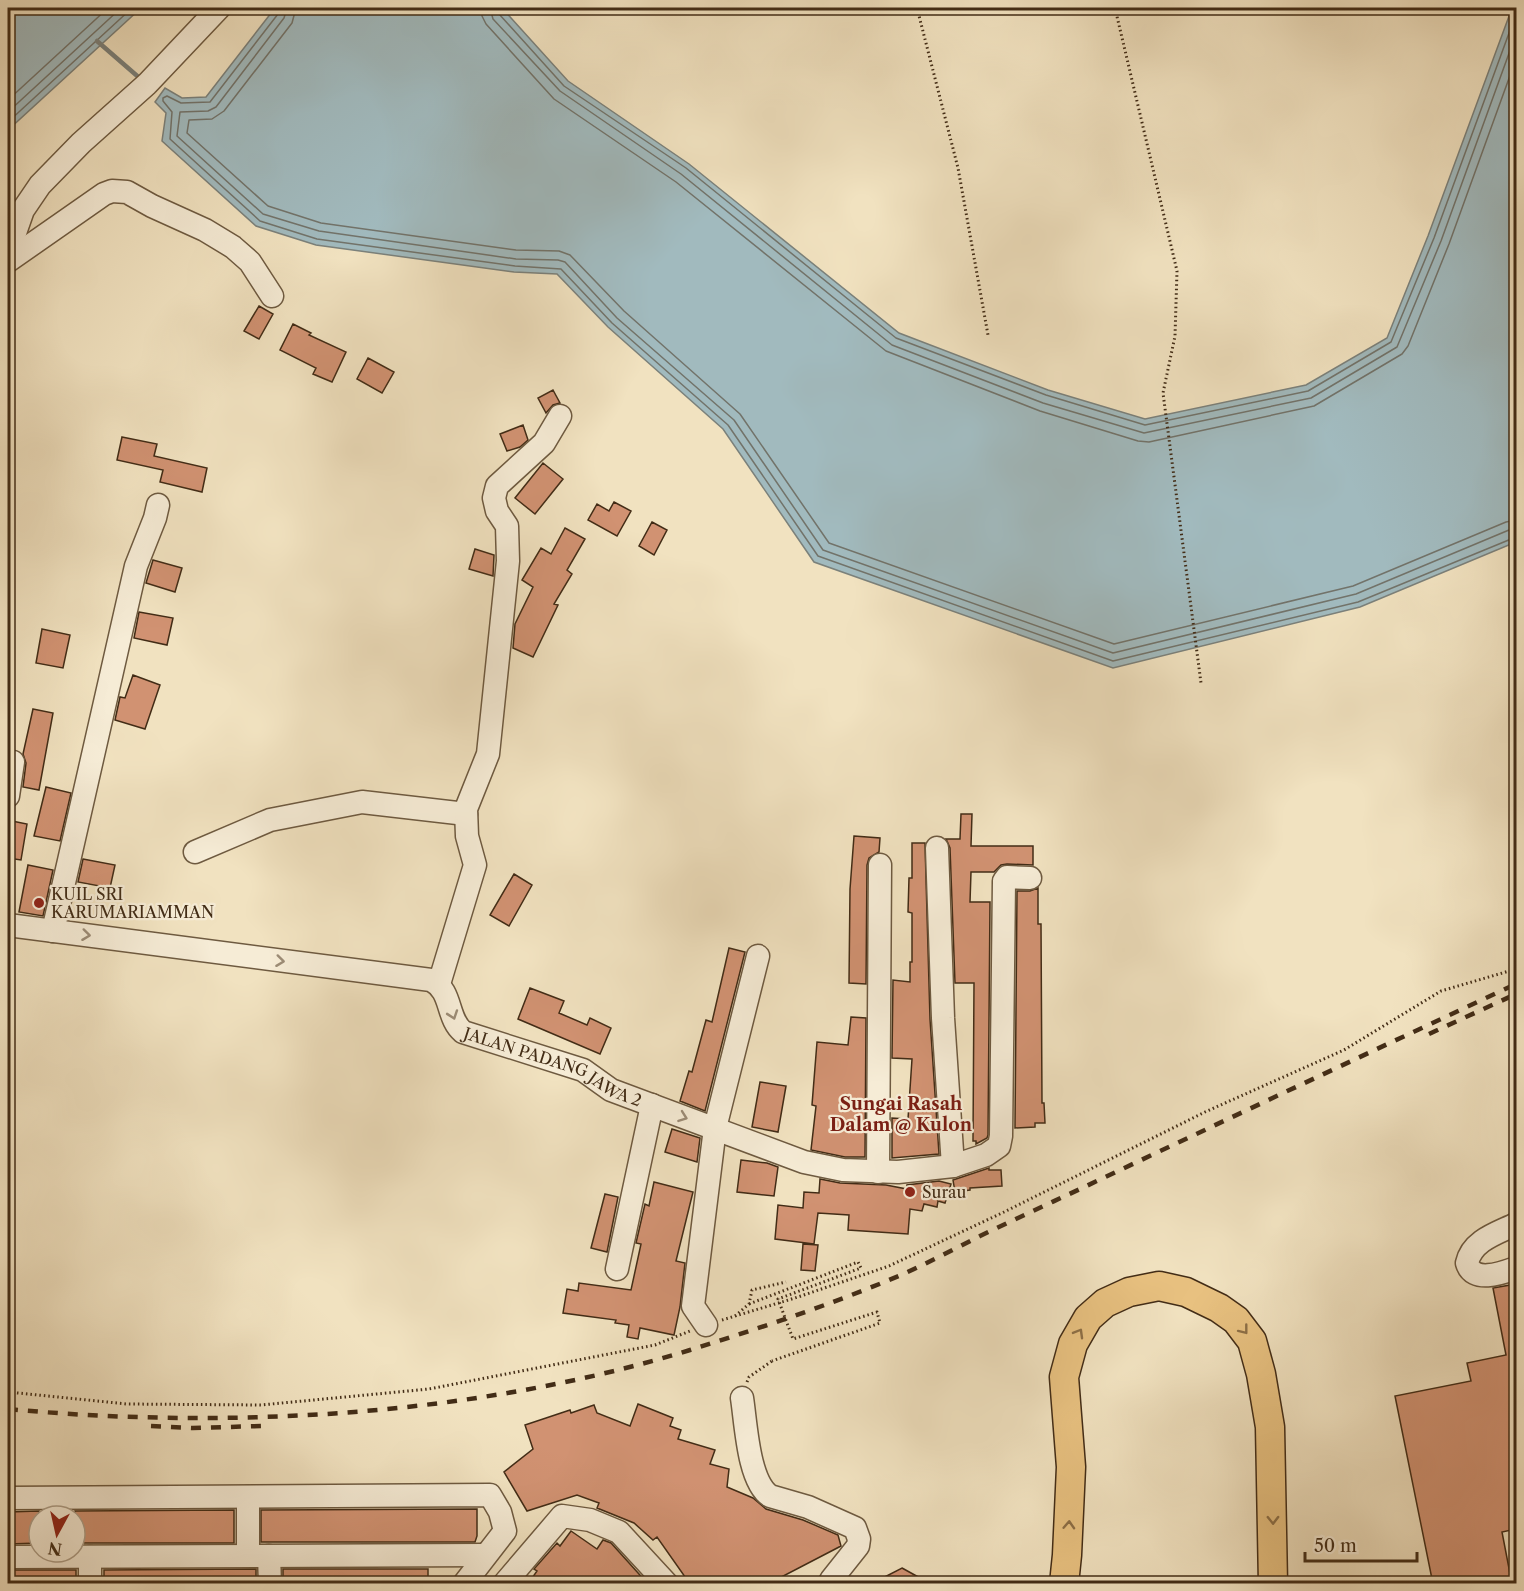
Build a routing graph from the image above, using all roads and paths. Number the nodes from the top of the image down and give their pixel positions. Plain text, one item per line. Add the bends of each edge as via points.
1 (219, 8) edge
2 (917, 8) edge
3 (1115, 8) edge
4 (8, 253) edge
5 (8, 261) edge
6 (272, 296) dead end
7 (988, 335) dead end
8 (560, 416) dead end
9 (158, 505) dead end
10 (1201, 683) dead end
11 (13, 762) dead end
12 (8, 796) edge
13 (466, 814) junction
14 (937, 848) dead end
15 (195, 852) dead end
16 (880, 865) dead end
17 (1030, 878) dead end
18 (8, 925) edge
19 (53, 931) junction
20 (758, 956) dead end
21 (1516, 969) edge
22 (439, 984) junction
23 (652, 1105) junction
24 (715, 1128) junction
25 (953, 1166) junction
26 (878, 1172) junction
27 (1516, 1224) edge
28 (1516, 1268) edge
29 (617, 1269) dead end
30 (786, 1282) dead end
31 (749, 1304) junction
32 (733, 1317) junction
33 (706, 1325) junction
34 (8, 1392) edge
35 (742, 1398) joint
36 (248, 1497) junction
37 (8, 1498) edge
38 (485, 1555) junction
39 (259, 1556) junction
40 (8, 1557) edge
41 (90, 1557) junction
42 (828, 1582) edge
43 (90, 1584) edge
44 (270, 1584) edge
45 (464, 1584) edge
46 (504, 1584) edge
47 (667, 1584) edge
48 (1064, 1584) edge
49 (1273, 1584) edge

1 - 4 street via 147,84 39,185 23,210
2 - 7 path via 958,168
3 - 10 path via 1177,271 1175,336 1163,393
5 - 6 street via 104,194 119,190 233,247 250,262
8 - 13 street via 544,442 497,486 494,498 507,526 508,561 488,754
9 - 19 street via 136,566
11 - 12 street
13 - 15 street via 362,802 270,820
13 - 22 street via 466,836 475,865
14 - 25 street
16 - 26 street
17 - 25 street, JALAN PADANG JAWA 2 via 1004,881 999,1146 986,1155
18 - 19 street
19 -> 22 street
20 - 24 street
21 - 32 path via 1441,991 1344,1050 1205,1112 888,1266
22 -> 23 street, JALAN PADANG JAWA 2 via 457,1027 463,1032 583,1070 611,1090
23 -> 24 street, JALAN PADANG JAWA 2
23 - 29 street
24 - 26 street, JALAN PADANG JAWA 2 via 804,1162
24 - 33 street via 693,1306
25 - 26 street, JALAN PADANG JAWA 2
27 - 28 street via 1484,1239 1467,1263 1472,1272 1480,1275
30 - 31 path via 752,1290
31 - 32 path
31 - 35 path, bridge via 858,1262 861,1268 778,1299 793,1339 877,1312 880,1323 772,1360 749,1377
32 - 33 path
33 - 34 path via 655,1345 429,1389 261,1405 127,1404
35 - 42 street via 756,1474 765,1492 855,1528 858,1546
36 - 37 street
36 - 38 street via 490,1495 505,1531
36 - 39 street
38 - 39 street
38 - 45 street
39 - 41 street
39 - 44 street
40 - 41 street
41 - 43 street
46 - 47 street via 562,1516 590,1520 619,1532
48 -> 49 main road via 1071,1467 1064,1377 1073,1344 1088,1318 1105,1304 1129,1292 1159,1286 1186,1292 1219,1308 1236,1320 1252,1341 1270,1427

